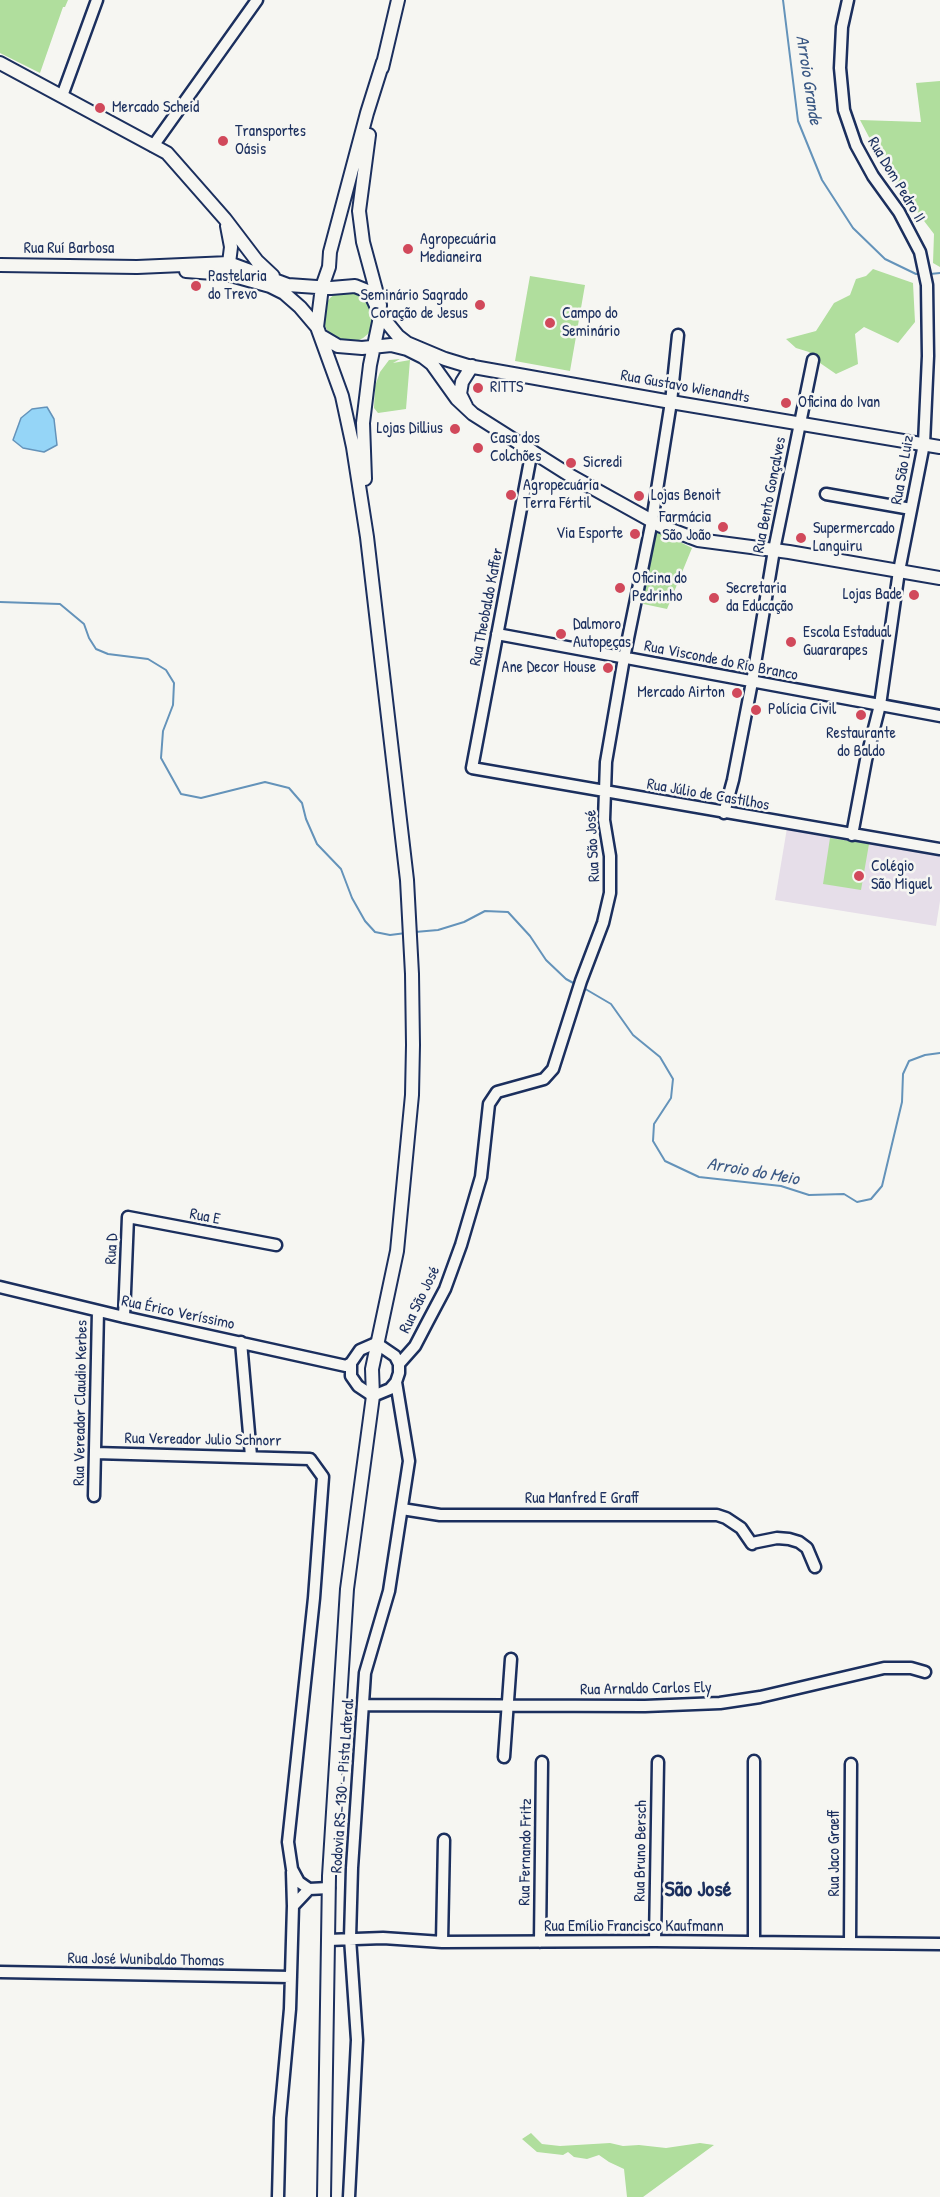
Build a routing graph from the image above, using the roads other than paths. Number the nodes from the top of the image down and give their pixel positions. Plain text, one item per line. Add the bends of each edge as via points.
1 (97, 0) edge
2 (257, 0) edge
3 (398, 0) edge
4 (848, 0) edge
5 (383, 62) junction
6 (0, 63) edge
7 (62, 96) junction
8 (153, 146) junction
9 (225, 219) junction
10 (330, 252) junction
11 (229, 263) junction
12 (368, 264) junction
13 (0, 265) edge
14 (137, 267) junction
15 (274, 284) junction
16 (349, 285) junction
17 (927, 285) joint
18 (298, 286) junction
19 (322, 286) junction
20 (320, 308) junction
21 (380, 314) junction
22 (377, 329) junction
23 (319, 332) junction
24 (678, 335) dead end
25 (375, 346) junction
26 (346, 348) junction
27 (420, 353) junction
28 (813, 360) dead end
29 (472, 366) junction
30 (367, 388) junction
31 (671, 402) junction
32 (466, 408) junction
33 (800, 423) junction
34 (924, 444) junction
35 (940, 447) edge
36 (532, 450) junction
37 (826, 494) dead end
38 (912, 509) junction
39 (652, 521) junction
40 (368, 537) junction
41 (774, 550) junction
42 (899, 572) junction
43 (940, 579) edge
44 (497, 634) junction
45 (624, 658) junction
46 (752, 682) junction
47 (880, 705) junction
48 (940, 716) edge
49 (472, 768) joint
50 (604, 792) junction
51 (724, 813) junction
52 (852, 835) junction
53 (940, 849) edge
54 (129, 1217) joint
55 (276, 1245) dead end
56 (0, 1287) edge
57 (98, 1311) junction
58 (124, 1317) junction
59 (242, 1342) junction
60 (376, 1343) junction
61 (351, 1364) junction
62 (399, 1364) junction
63 (396, 1382) junction
64 (372, 1396) junction
65 (95, 1453) junction
66 (251, 1456) junction
67 (94, 1496) dead end
68 (402, 1509) junction
69 (815, 1567) dead end
70 (512, 1659) dead end
71 (925, 1672) dead end
72 (363, 1705) junction
73 (508, 1705) junction
74 (504, 1758) dead end
75 (754, 1761) dead end
76 (542, 1762) dead end
77 (658, 1762) dead end
78 (851, 1764) dead end
79 (444, 1840) dead end
80 (291, 1869) junction
81 (329, 1888) junction
82 (309, 1889) junction
83 (293, 1906) junction
84 (350, 1938) junction
85 (328, 1940) junction
86 (655, 1941) junction
87 (442, 1942) junction
88 (540, 1942) junction
89 (754, 1942) junction
90 (850, 1943) junction
91 (940, 1944) edge
92 (0, 1972) edge
93 (291, 1977) junction
94 (278, 2197) edge
95 (324, 2197) edge
96 (349, 2197) edge

1 - 7 street
2 - 8 street
3 - 5 main road
4 - 17 street, Rua Dom Pedro II via 840,68 844,110 856,145 920,252
5 - 10 main road
5 - 12 main road via 359,211
6 - 7 main road
7 - 8 main road
8 - 9 main road via 167,153
9 - 11 main road via 230,234
9 - 15 main road
10 - 18 main road via 315,277
10 - 19 main road
11 - 14 main road, Rua Ruí Barbosa
11 - 15 main road via 236,270
12 - 21 main road
12 - 27 main road via 396,326
13 - 14 main road, Rua Ruí Barbosa
14 - 15 main road, Rua Ruí Barbosa via 227,274
15 - 18 main road
15 - 23 main road via 300,307
16 - 19 main road
16 - 20 main road
16 - 21 main road via 365,290
17 - 34 street, Rua São Luiz
18 - 19 main road
19 - 20 main road
20 - 23 main road
21 - 22 main road
21 - 27 main road via 398,336
22 - 25 main road
22 - 26 main road via 364,341
23 - 26 main road
23 - 40 main road via 342,396
24 - 31 street, Rua São José
25 - 26 main road
25 - 27 main road via 391,345
25 - 30 main road
27 - 29 main road, Rua Gustavo Wienandts
27 - 30 main road via 388,350 381,355
27 - 32 main road
28 - 33 street, Rua Bento Gonçalves
29 - 31 main road, Rua Gustavo Wienandts
29 - 32 main road via 460,394
30 - 40 main road via 363,423
31 - 33 main road, Rua Gustavo Wienandts
31 - 39 street, Rua São José
32 - 36 main road
33 - 34 main road, Rua Gustavo Wienandts
33 - 41 street, Rua Bento Gonçalves
34 - 35 main road, Rua Gustavo Wienandts
34 - 38 street, Rua São Luiz
36 - 39 main road
36 - 44 street, Rua Theobaldo Kaffer
37 - 38 street
38 - 42 street, Rua São Luiz
39 - 41 main road via 698,540
39 - 45 street, Rua São José
40 - 60 main road via 408,901 412,974 412,1095 404,1184 397,1251
41 - 42 main road
41 - 46 street, Rua Bento Gonçalves
42 - 43 main road
42 - 47 street, Rua São Luiz
44 - 45 street, Rua Visconde do Rio Branco
44 - 49 street, Rua Theobaldo Kaffer
45 - 46 street, Rua Visconde do Rio Branco
45 - 50 street, Rua São José
46 - 47 street, Rua Visconde do Rio Branco
46 - 51 street, Rua Bento Gonçalves
47 - 48 street, Rua Visconde do Rio Branco
47 - 52 street, Rua São Luiz
49 - 50 street, Rua Júlio de Castilhos
50 - 51 street, Rua Júlio de Castilhos
50 - 62 street, Rua São José via 610,892 553,1069 544,1079 497,1092 489,1104 481,1177 461,1245 428,1323
51 - 52 street, Rua Júlio de Castilhos
52 - 53 street, Rua Júlio de Castilhos
54 - 55 street, Rua E
54 - 58 street, Rua D
56 - 57 street, Rua Érico Veríssimo
57 - 58 street, Rua Érico Veríssimo
57 - 65 street, Rua Vereador Claudio Kerbes
58 - 59 street, Rua Érico Veríssimo
59 - 61 street, Rua Érico Veríssimo
59 - 66 street
60 - 61 street via 360,1350
60 - 62 street via 395,1356
60 - 64 main road
61 - 64 street via 351,1376
62 - 63 street, Rodovia RS-130 - Pista Lateral
63 - 64 street via 390,1389
63 - 68 street, Rodovia RS-130 - Pista Lateral via 409,1461
64 - 81 main road via 347,1589
65 - 66 street, Rua Vereador Julio Schnorr
65 - 67 street, Rua Vereador Claudio Kerbes
66 - 80 street, Rua Vereador Julio Schnorr via 310,1459 323,1477 288,1842
68 - 69 street, Rua Manfred E Graff via 440,1515 717,1515 741,1528 752,1544 777,1538 799,1542 807,1548
68 - 72 street, Rodovia RS-130 - Pista Lateral via 389,1591 365,1673
70 - 73 street
71 - 73 street, Rua Arnaldo Carlos Ely via 884,1668 760,1698 720,1703
72 - 73 street, Rua Arnaldo Carlos Ely
72 - 84 street, Rodovia RS-130 - Pista Lateral
73 - 74 street
75 - 89 street
76 - 88 street, Rua Fernando Fritz
77 - 86 street, Rua Bruno Bersch
78 - 90 street, Rua Jaco Graeff
79 - 87 street
80 - 82 street
80 - 83 street
81 - 82 street
81 - 85 main road
82 - 83 street
83 - 93 street
84 - 85 street, Rua Emílio Francisco Kaufmann
84 - 87 street, Rua Emílio Francisco Kaufmann
84 - 96 street, Rodovia RS-130 - Pista Lateral via 357,2040
85 - 95 main road
86 - 88 street, Rua Emílio Francisco Kaufmann
86 - 89 street, Rua Emílio Francisco Kaufmann
87 - 88 street, Rua Emílio Francisco Kaufmann
89 - 90 street, Rua Emílio Francisco Kaufmann
90 - 91 street, Rua Emílio Francisco Kaufmann
92 - 93 street, Rua José Wunibaldo Thomas
93 - 94 street

